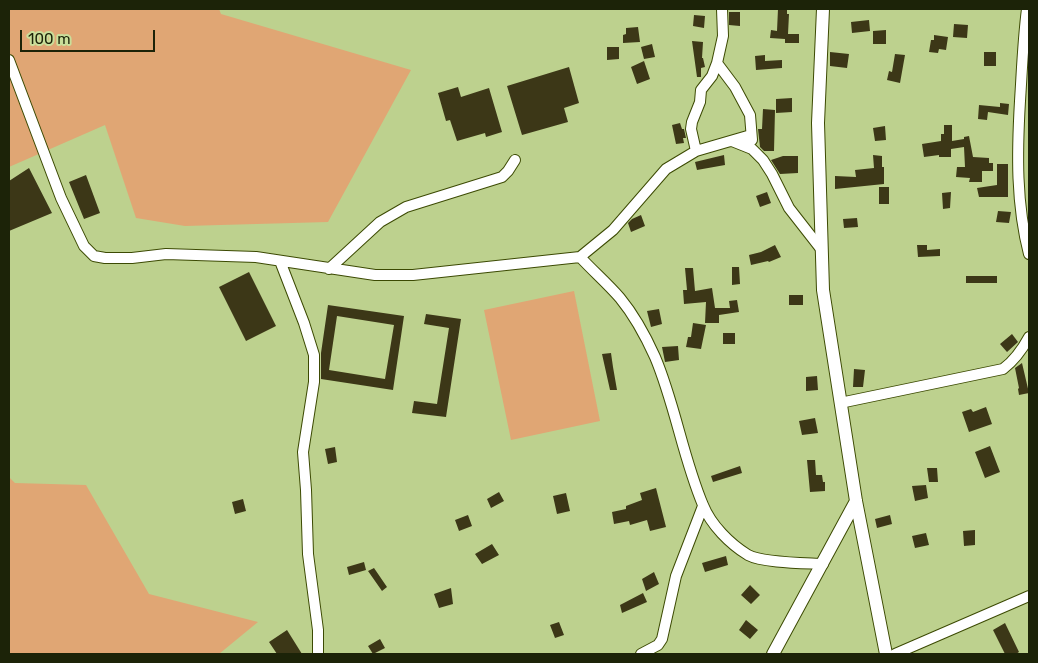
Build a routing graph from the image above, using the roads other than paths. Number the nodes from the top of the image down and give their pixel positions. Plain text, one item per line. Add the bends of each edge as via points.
1 (722, 9) edge
2 (824, 9) edge
3 (1027, 9) edge
4 (9, 60) edge
5 (717, 63) junction
6 (751, 135) junction
7 (732, 142) junction
8 (752, 149) junction
9 (696, 151) junction
10 (515, 160) dead end
11 (821, 249) junction
12 (1029, 254) edge
13 (580, 258) junction
14 (280, 261) junction
15 (330, 269) junction
16 (1029, 337) edge
17 (840, 403) junction
18 (856, 501) junction
19 (703, 506) junction
20 (823, 564) junction
21 (1029, 596) edge
22 (318, 654) edge
23 (641, 654) edge
24 (773, 654) edge
25 (886, 654) edge
26 (895, 654) edge

1 - 5 street via 724,36
2 - 11 street via 818,123
3 - 12 street via 1018,169 1023,231
4 - 14 street via 60,198 84,246 94,256 132,258 166,254 256,257
5 - 6 street via 750,115
5 - 9 street via 701,90 692,122
6 - 7 street
6 - 8 street
7 - 8 street
7 - 9 street
8 - 11 street via 772,174 789,208
9 - 13 street via 666,169 613,230
10 - 15 street via 502,177 406,207 380,222
11 - 17 street via 822,290
13 - 15 street via 413,275 375,275
13 - 19 street via 620,298 655,356
14 - 15 street
14 - 22 street via 314,355 314,382 302,452
16 - 17 street via 1021,351 1003,369
17 - 18 street
18 - 20 street
18 - 25 street
19 - 20 street via 717,528 751,556
19 - 23 street via 676,576 662,639 658,645
20 - 24 street
21 - 26 street

